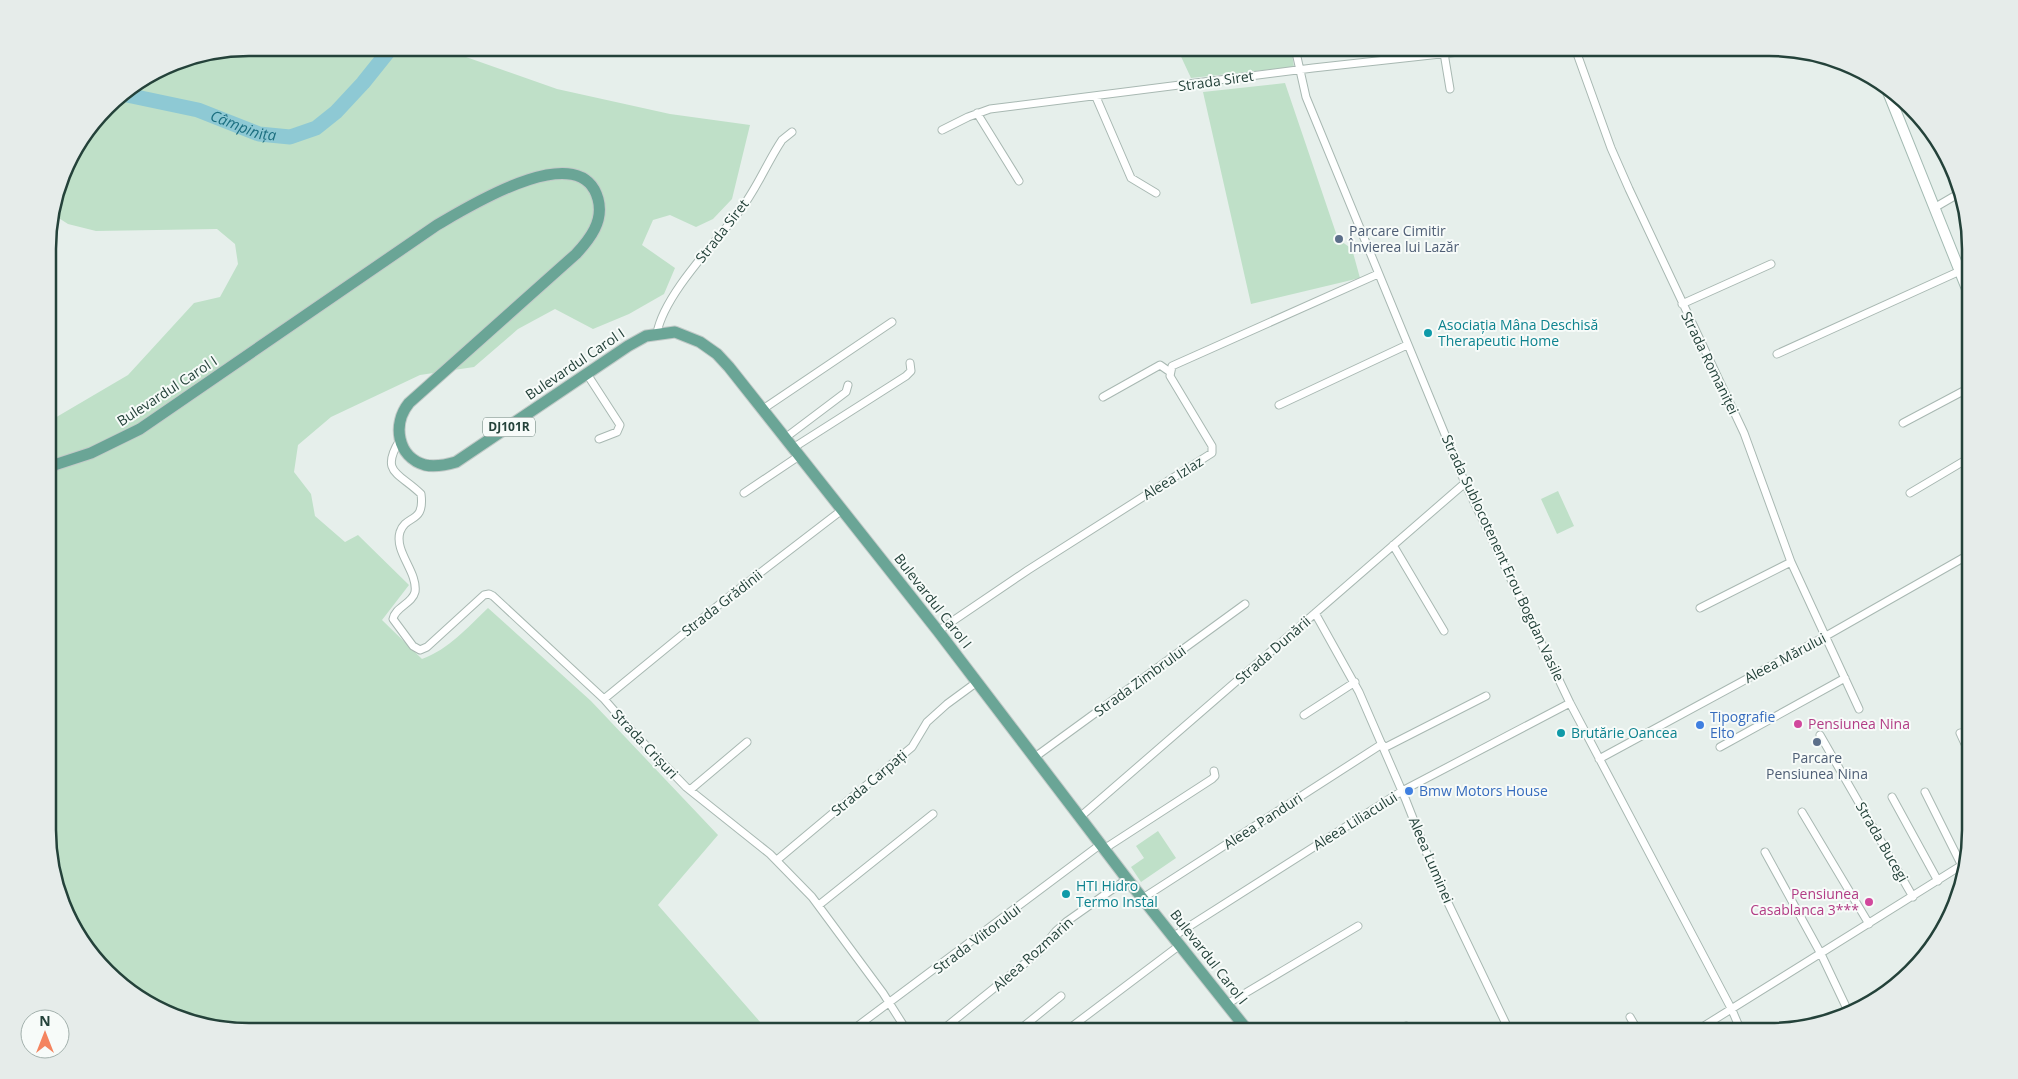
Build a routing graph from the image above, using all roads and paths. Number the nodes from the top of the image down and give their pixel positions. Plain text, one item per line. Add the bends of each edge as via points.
1 (1296, 56) edge
2 (1418, 56) edge
3 (1444, 56) edge
4 (1578, 56) edge
5 (1299, 70) junction
6 (1450, 89) dead end
7 (1096, 97) junction
8 (1891, 100) edge
9 (977, 113) junction
10 (942, 130) dead end
11 (792, 132) dead end
12 (1019, 181) dead end
13 (1156, 193) dead end
14 (1954, 196) edge
15 (1934, 208) junction
16 (1771, 264) dead end
17 (1960, 271) junction
18 (1378, 274) junction
19 (1962, 276) edge
20 (1682, 304) junction
21 (892, 322) dead end
22 (657, 333) junction
23 (1407, 345) junction
24 (1777, 354) dead end
25 (910, 363) dead end
26 (1170, 372) junction
27 (586, 374) junction
28 (848, 385) dead end
29 (1962, 392) edge
30 (1103, 398) dead end
31 (1279, 405) dead end
32 (763, 409) junction
33 (1904, 422) dead end
34 (599, 438) dead end
35 (785, 438) junction
36 (400, 440) junction
37 (796, 452) junction
38 (1962, 463) edge
39 (56, 464) edge
40 (1465, 482) junction
41 (744, 493) dead end
42 (1910, 493) dead end
43 (842, 510) junction
44 (1393, 545) junction
45 (1962, 559) edge
46 (1791, 562) junction
47 (1245, 604) dead end
48 (1700, 608) dead end
49 (1315, 613) junction
50 (938, 631) junction
51 (1444, 631) dead end
52 (1826, 636) junction
53 (1845, 678) junction
54 (977, 682) junction
55 (1355, 682) junction
56 (1486, 696) dead end
57 (604, 699) junction
58 (1570, 703) junction
59 (1859, 709) dead end
60 (1304, 715) dead end
61 (1960, 733) dead end
62 (1820, 735) dead end
63 (1962, 738) edge
64 (748, 742) dead end
65 (1383, 746) junction
66 (1720, 748) dead end
67 (1035, 757) junction
68 (1599, 759) junction
69 (1214, 771) dead end
70 (690, 790) junction
71 (1402, 792) junction
72 (1925, 792) dead end
73 (1892, 797) dead end
74 (1802, 812) dead end
75 (933, 814) dead end
76 (1080, 817) junction
77 (1103, 846) junction
78 (1765, 852) dead end
79 (777, 860) junction
80 (1959, 860) edge
81 (1958, 869) edge
82 (1127, 879) junction
83 (1938, 881) junction
84 (1913, 897) junction
85 (1143, 898) junction
86 (819, 906) junction
87 (1870, 924) junction
88 (1358, 926) dead end
89 (1177, 941) junction
90 (1821, 954) junction
91 (1060, 996) dead end
92 (890, 1004) junction
93 (1227, 1004) junction
94 (1846, 1006) edge
95 (1732, 1010) junction
96 (1630, 1017) dead end
97 (863, 1023) edge
98 (902, 1023) edge
99 (950, 1023) edge
100 (1028, 1023) edge
101 (1076, 1023) edge
102 (1242, 1023) edge
103 (1506, 1023) edge
104 (1633, 1023) edge
105 (1710, 1023) edge
106 (1738, 1023) edge

1 - 5 street, Strada Sublocotenent Erou Bogdan Vasile
2 - 5 street, Strada Siret
3 - 6 street
4 - 20 street, Strada Romaniței via 1611,148
5 - 7 street, Strada Siret
5 - 18 street, Strada Sublocotenent Erou Bogdan Vasile via 1306,97
7 - 9 street, Strada Siret
7 - 13 street via 1132,178
8 - 15 street
9 - 10 street, Strada Siret
9 - 12 street
11 - 22 street, Strada Siret via 782,140 742,207 673,297 662,315
14 - 15 street
15 - 17 street
16 - 20 street
17 - 19 street
17 - 24 street
18 - 23 street, Strada Sublocotenent Erou Bogdan Vasile
18 - 26 street via 1176,363
20 - 46 street, Strada Romaniței via 1744,433
21 - 32 street
22 - 27 main road, Bulevardul Carol I / DJ101R via 638,340
22 - 32 main road, Bulevardul Carol I / DJ101R via 683,334 708,347
23 - 31 street
23 - 40 street, Strada Sublocotenent Erou Bogdan Vasile
25 - 37 street via 911,371 906,376
26 - 30 street via 1160,364
26 - 50 street, Aleea Izlaz via 1212,446 1212,453
27 - 34 street via 620,425 617,432
27 - 36 main road, Bulevardul Carol I / DJ101R via 456,462 426,465 411,457
28 - 35 street via 846,392
29 - 33 street
32 - 35 main road, Bulevardul Carol I / DJ101R
35 - 37 main road, Bulevardul Carol I / DJ101R
36 - 39 main road, Bulevardul Carol I via 399,418 409,403 586,244 596,226 599,211 596,195 587,181 569,173 547,174 517,184 467,208 437,225 140,428 92,453
36 - 57 street, Strada Crișuri via 390,460 392,468 421,494 422,501 420,513 400,532 414,594 394,614 396,625 416,649 427,647 484,595 491,594
37 - 41 street
37 - 43 main road, Bulevardul Carol I / DJ101R
38 - 42 street
40 - 44 street, Strada Dunării
40 - 58 street, Strada Sublocotenent Erou Bogdan Vasile
43 - 50 main road, Bulevardul Carol I / DJ101R
43 - 57 street, Strada Grădinii
44 - 49 street, Strada Dunării
44 - 51 street
45 - 52 street, Aleea Mărului
46 - 48 street
46 - 52 street, Strada Romaniței
47 - 67 street, Strada Zimbrului
49 - 55 street, Aleea Luminei
49 - 76 street, Strada Dunării
50 - 54 main road, Bulevardul Carol I / DJ101R
52 - 53 street, Strada Romaniței
52 - 68 street, Aleea Mărului
53 - 59 street, Strada Romaniței
53 - 66 street
54 - 67 main road, Bulevardul Carol I / DJ101R
54 - 79 street, Strada Carpați via 927,722 912,746
55 - 60 street
55 - 65 street, Aleea Luminei
56 - 65 street, Aleea Panduri
57 - 70 street, Strada Crișuri
58 - 68 street, Strada Sublocotenent Erou Bogdan Vasile
58 - 71 street, Aleea Liliacului
61 - 63 street
62 - 84 street, Strada Bucegi
64 - 70 street
65 - 71 street, Aleea Luminei
65 - 85 street, Aleea Panduri
67 - 76 main road, Bulevardul Carol I / DJ101R
68 - 95 street, Strada Sublocotenent Erou Bogdan Vasile
69 - 77 street, Strada Viitorului via 1215,776
70 - 79 street, Strada Crișuri
71 - 89 street, Aleea Liliacului
71 - 103 street, Aleea Luminei via 1438,882
72 - 80 street
73 - 83 street
74 - 87 street
75 - 86 street
76 - 77 main road, Bulevardul Carol I / DJ101R
77 - 82 main road, Bulevardul Carol I / DJ101R
77 - 92 street, Strada Viitorului
78 - 90 street
79 - 86 street, Strada Crișuri
81 - 83 street, Strada Bucegi
82 - 85 main road, Bulevardul Carol I / DJ101R
82 - 99 street, Aleea Rozmarin via 1066,922 1040,951
83 - 84 street, Strada Bucegi
84 - 87 street, Strada Bucegi
85 - 89 main road, Bulevardul Carol I / DJ101R
86 - 92 street, Strada Crișuri
87 - 90 street, Strada Bucegi
88 - 93 street
89 - 93 main road, Bulevardul Carol I / DJ101R
89 - 101 street, Aleea Liliacului
90 - 94 street
90 - 95 street, Strada Bucegi
91 - 100 street
92 - 97 street, Strada Viitorului
92 - 98 street, Strada Crișuri
93 - 102 main road, Bulevardul Carol I / DJ101R
95 - 105 street, Strada Bucegi
95 - 106 street, Strada Sublocotenent Erou Bogdan Vasile
96 - 104 street

